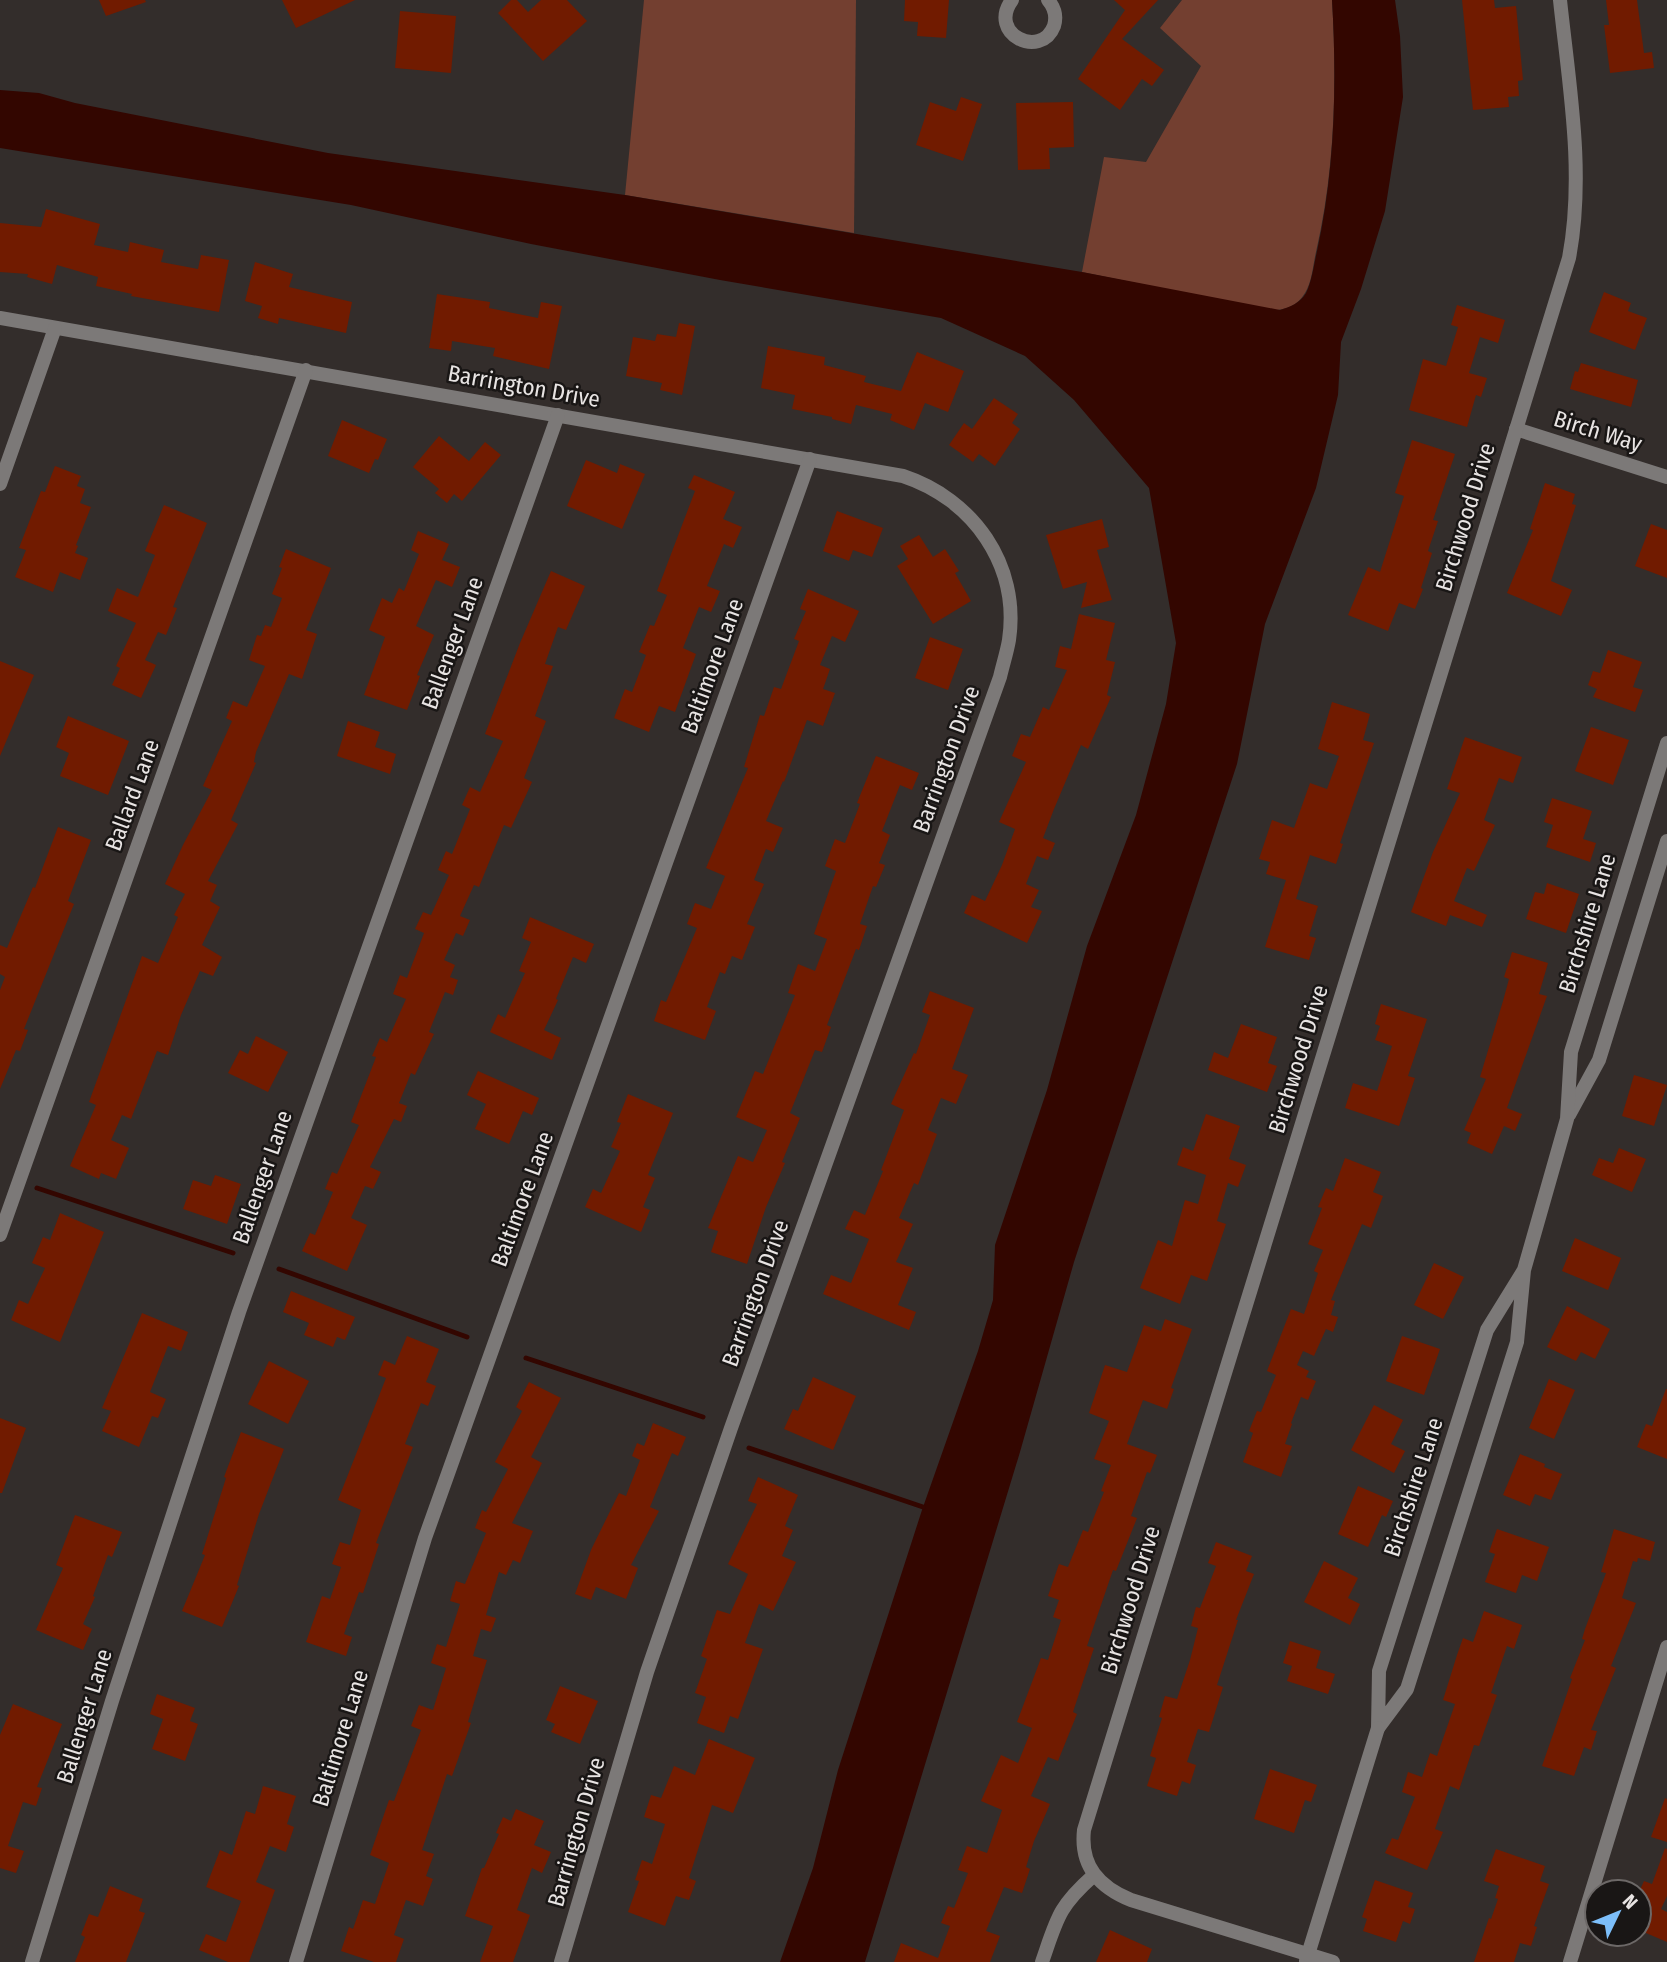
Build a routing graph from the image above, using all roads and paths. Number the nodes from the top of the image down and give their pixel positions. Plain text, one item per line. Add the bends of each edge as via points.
1 (1012, 0) edge
2 (1048, 0) edge
3 (1560, 0) edge
4 (0, 318) edge
5 (55, 328) junction
6 (306, 370) junction
7 (558, 415) junction
8 (1516, 429) junction
9 (810, 459) junction
10 (1667, 477) edge
11 (0, 484) edge
12 (1667, 743) edge
13 (1667, 841) edge
14 (1567, 1119) junction
15 (0, 1235) edge
16 (1524, 1270) junction
17 (1667, 1647) edge
18 (1378, 1728) junction
19 (1093, 1876) junction
20 (1307, 1958) edge
21 (32, 1962) edge
22 (296, 1962) edge
23 (561, 1962) edge
24 (1042, 1962) edge
25 (1333, 1962) edge
26 (1570, 1962) edge

1 - 2 street via 1005,12 1006,26 1015,37 1030,42 1044,38 1054,26
3 - 8 street, Birchwood Drive via 1577,208 1569,258
4 - 5 street, Barrington Drive
5 - 6 street, Barrington Drive
5 - 11 street
6 - 7 street, Barrington Drive
6 - 15 street, Ballard Lane
7 - 9 street, Barrington Drive
7 - 21 street, Ballenger Lane via 239,1312
8 - 10 street, Birch Way
8 - 19 street, Birchwood Drive via 1085,1823 1085,1852
9 - 22 street, Baltimore Lane via 425,1538
9 - 23 street, Barrington Drive via 903,476 934,488 960,507 980,528 999,562 1009,596 1009,641 647,1672
12 - 14 street, Birchshire Lane via 1571,1052
13 - 14 street, Birchshire Lane via 1599,1060
14 - 16 street, Birchshire Lane
16 - 18 street, Birchshire Lane via 1517,1342 1407,1689
16 - 18 street, Birchshire Lane via 1487,1330 1478,1356 1379,1671
17 - 26 street
18 - 20 street, Birchshire Lane
19 - 20 street via 1131,1900
19 - 24 street via 1060,1911
20 - 25 street

